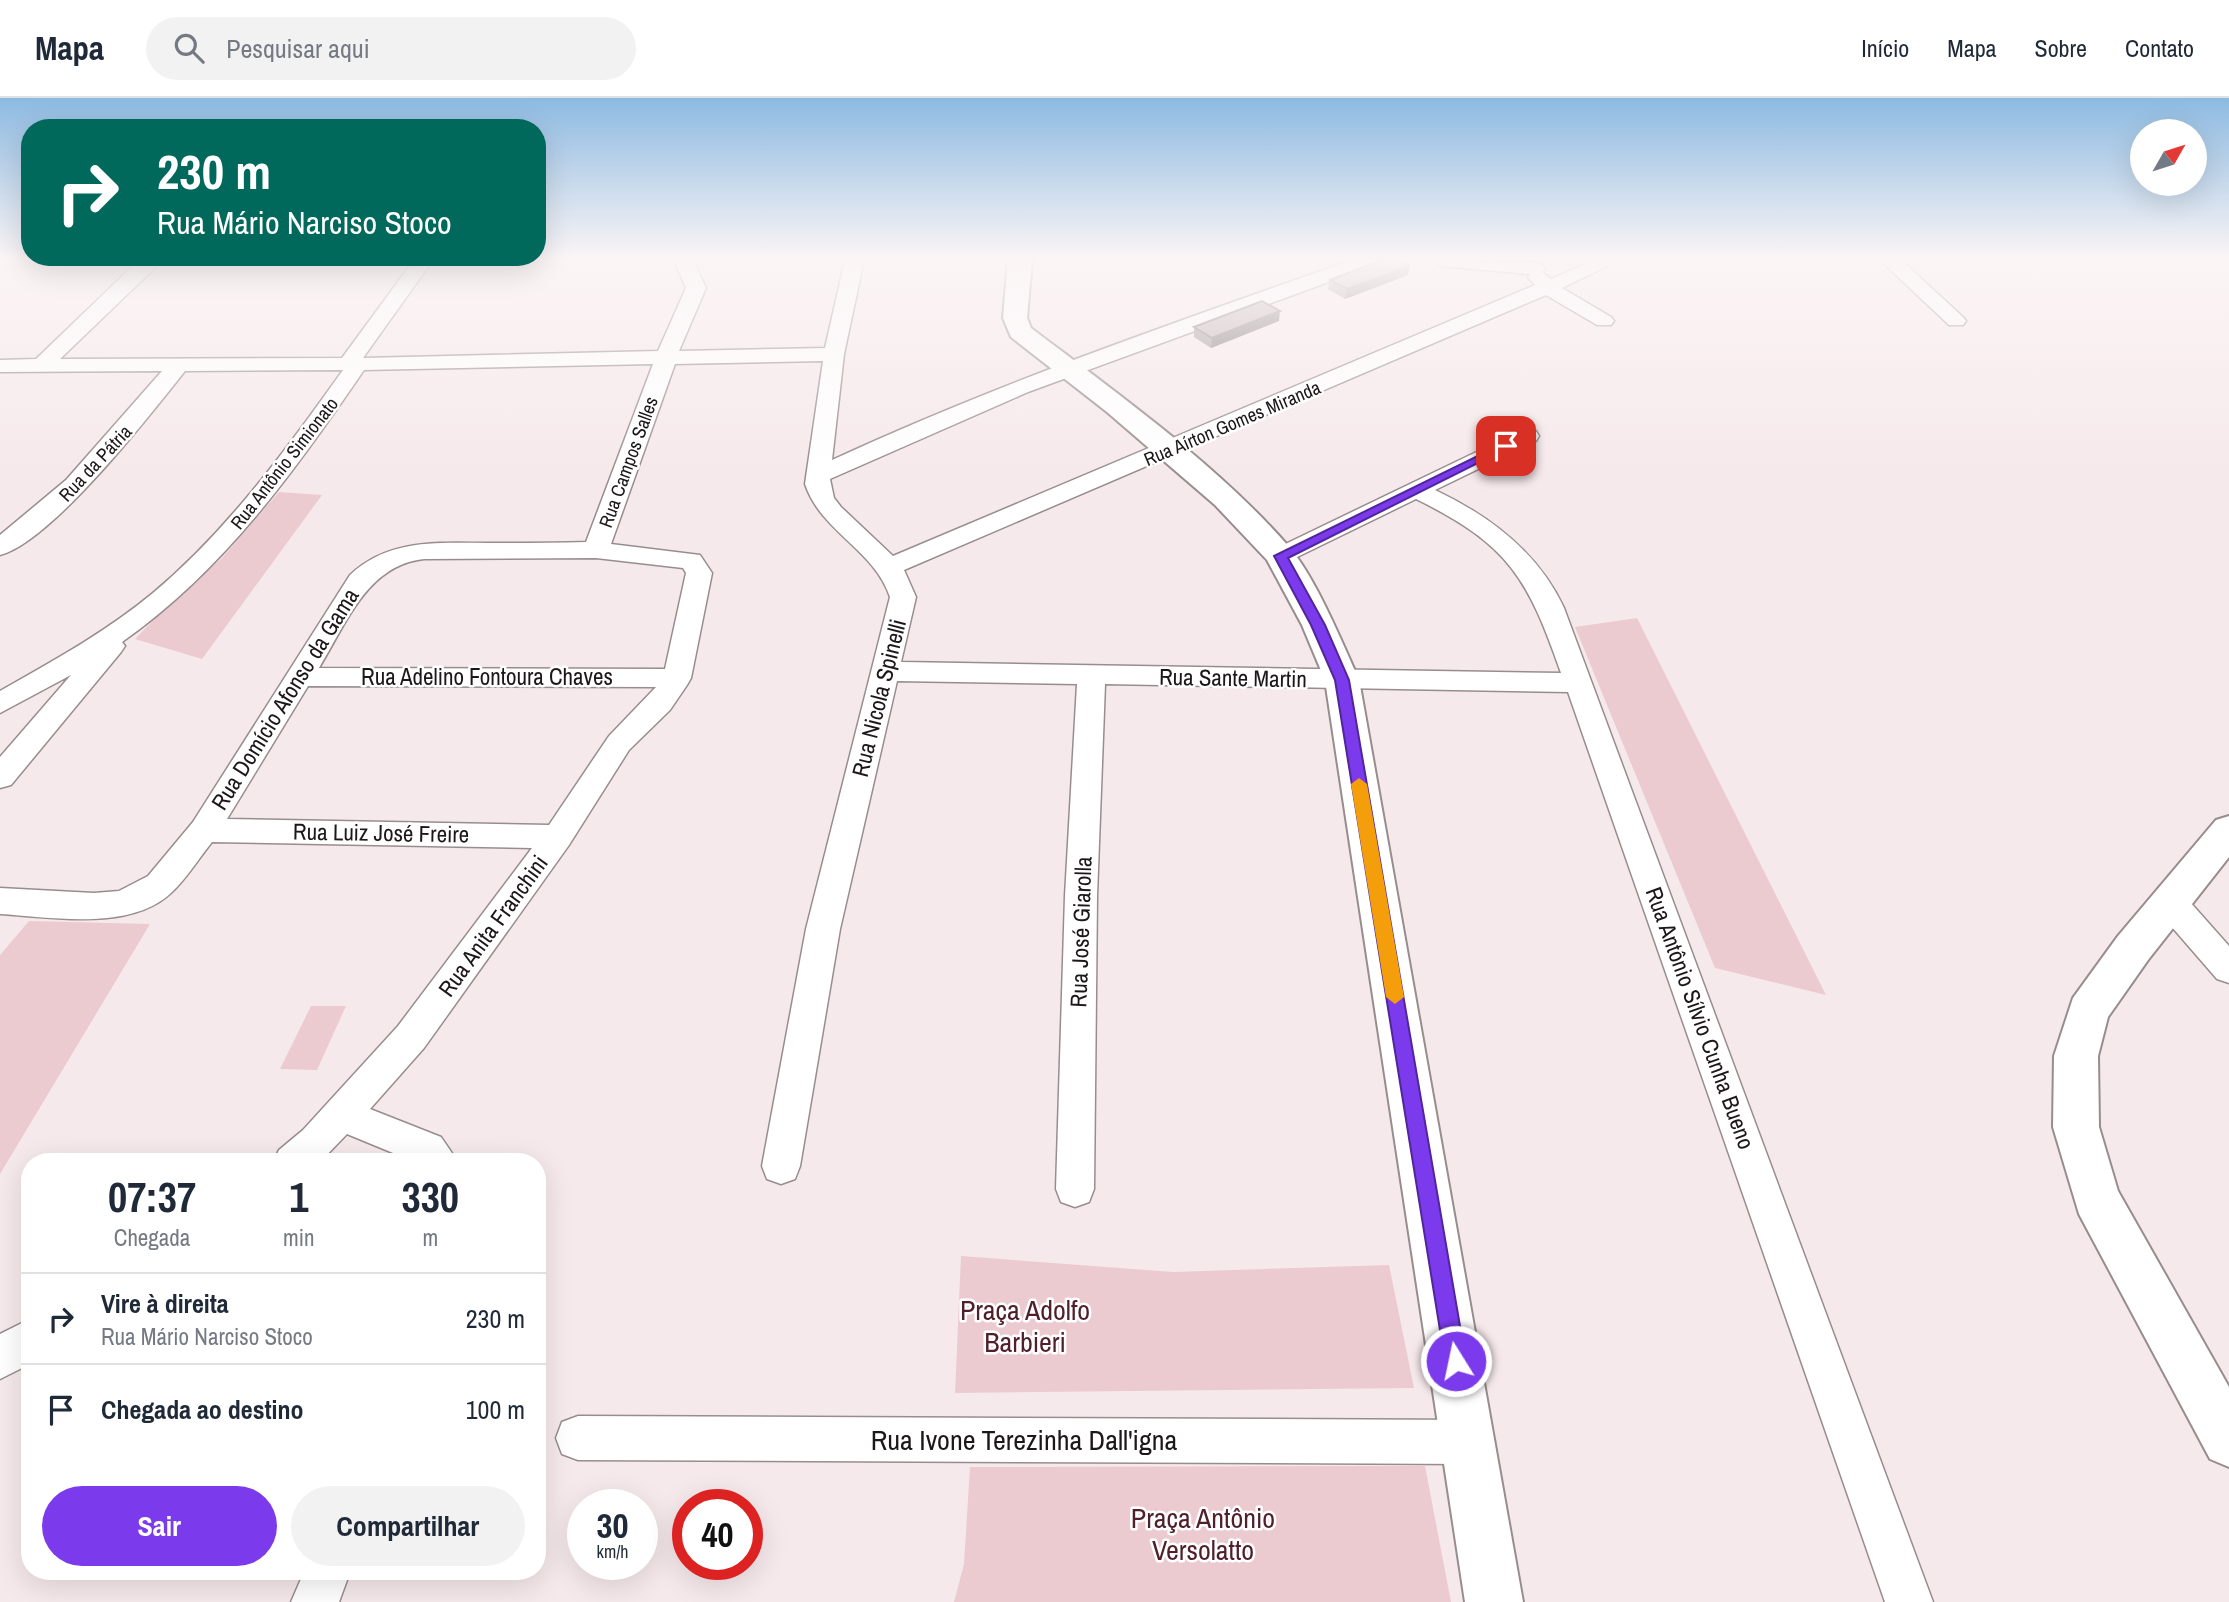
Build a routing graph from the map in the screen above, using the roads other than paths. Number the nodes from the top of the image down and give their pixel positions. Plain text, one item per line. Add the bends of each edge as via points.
1 (77, 330) edge
2 (376, 330) edge
3 (678, 330) edge
4 (839, 330) edge
5 (1019, 330) edge
6 (1168, 330) edge
7 (1453, 330) edge
8 (834, 354) junction
9 (666, 358) junction
10 (353, 364) junction
11 (0, 366) edge
12 (41, 366) junction
13 (178, 366) junction
14 (1068, 370) junction
15 (841, 432) junction
16 (1528, 436) dead end
17 (895, 437) junction
18 (1169, 450) junction
19 (816, 476) junction
20 (1416, 490) junction
21 (0, 547) edge
22 (596, 550) junction
23 (1280, 556) junction
24 (891, 566) junction
25 (128, 626) junction
26 (886, 671) junction
27 (1091, 675) junction
28 (298, 677) junction
29 (677, 677) junction
30 (1342, 680) junction
31 (1580, 683) junction
32 (0, 703) edge
33 (0, 777) edge
34 (204, 830) junction
35 (2229, 830) edge
36 (558, 837) junction
37 (0, 901) edge
38 (2170, 902) junction
39 (2229, 969) edge
40 (342, 1115) junction
41 (302, 1153) edge
42 (431, 1153) edge
43 (781, 1166) dead end
44 (1075, 1189) dead end
45 (21, 1345) edge
46 (0, 1358) edge
47 (578, 1438) dead end
48 (2229, 1440) edge
49 (1469, 1442) junction
50 (324, 1580) edge
51 (315, 1602) edge
52 (1494, 1602) edge
53 (1909, 1602) edge

1 - 12 street
2 - 10 street, Rua Antônio Simionato
3 - 9 street, Rua Campos Salles
4 - 8 street
5 - 14 street
6 - 14 street
7 - 18 street, Rua Aírton Gomes Miranda
8 - 9 street
8 - 15 street
9 - 10 street
9 - 22 street, Rua Campos Salles
10 - 13 street
10 - 25 street, Rua Antônio Simionato via 250,510
11 - 12 street
12 - 13 street
13 - 21 street, Rua da Pátria via 108,454 52,509
14 - 17 street
14 - 18 street
15 - 17 street
15 - 19 street
16 - 20 street
17 - 19 street
18 - 23 street
18 - 24 street, Rua Aírton Gomes Miranda
19 - 24 street, Rua Nicola Spinelli via 818,492 831,510
20 - 23 street
20 - 31 street, Rua Antônio Sílvio Cunha Bueno via 1475,521 1518,559 1545,596
22 - 28 street, Rua Domício Afonso da Gama via 424,551 379,563 359,581
22 - 29 street, Rua Domício Afonso da Gama via 691,561 699,573
23 - 30 street
24 - 26 street, Rua Nicola Spinelli via 903,597
25 - 32 street, Rua Antônio Simionato
25 - 33 street
26 - 27 street, Rua Sante Martin
26 - 43 street, Rua Nicola Spinelli via 823,929
27 - 30 street, Rua Sante Martin
27 - 44 street, Rua José Giarolla
28 - 29 street, Rua Adelino Fontoura Chaves
28 - 34 street, Rua Domício Afonso da Gama
29 - 36 street, Rua Anita Franchini via 660,703 619,743
30 - 31 street, Rua Sante Martin
30 - 49 street
31 - 53 street, Rua Antônio Sílvio Cunha Bueno
34 - 36 street, Rua Luiz José Freire
34 - 37 street, Rua Domício Afonso da Gama via 159,884 124,903
35 - 38 street
36 - 40 street, Rua Anita Franchini via 411,1037
38 - 39 street
38 - 48 street via 2088,1011 2076,1056 2076,1126 2096,1198
40 - 41 street, Rua Anita Franchini
40 - 42 street
45 - 46 street
47 - 49 street, Rua Ivone Terezinha Dall'igna
49 - 52 street
50 - 51 street

